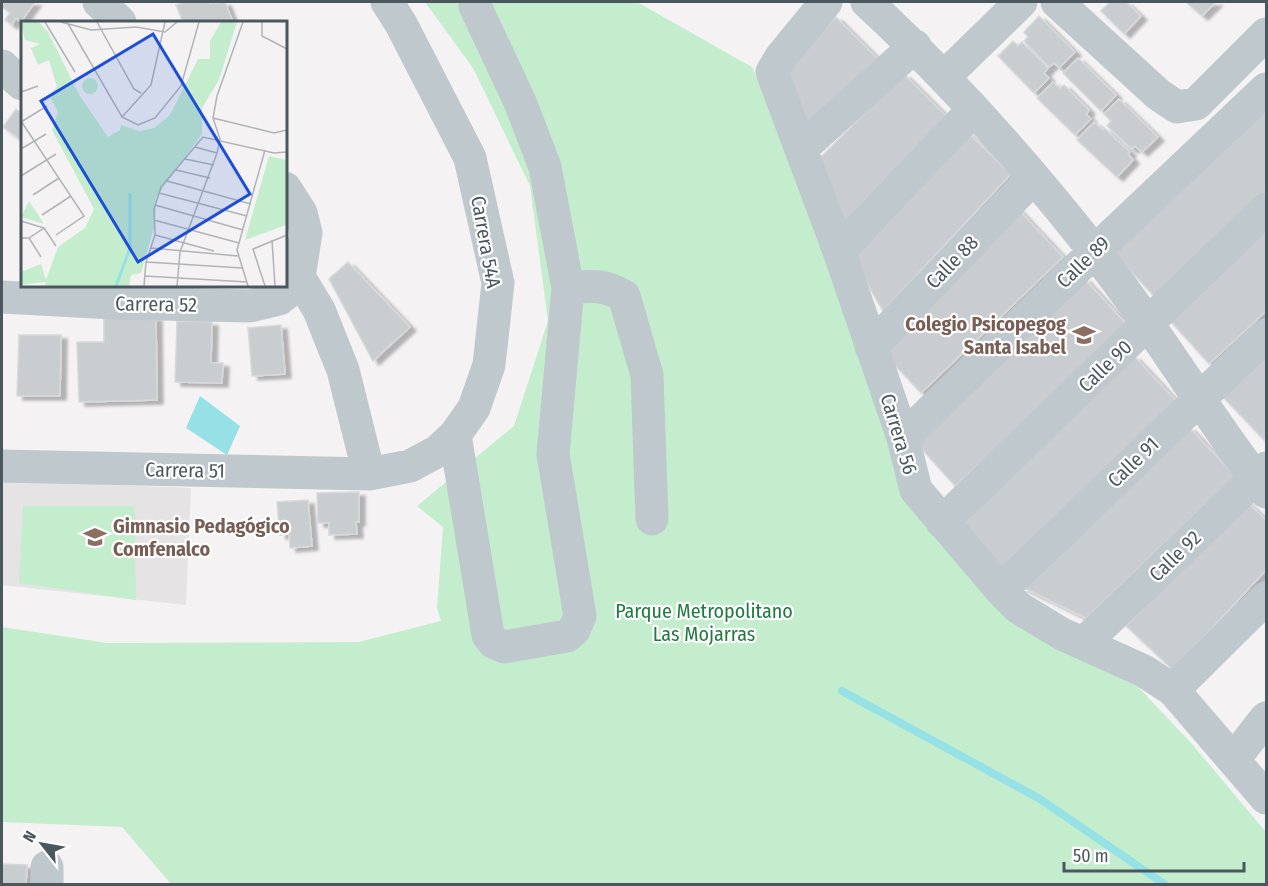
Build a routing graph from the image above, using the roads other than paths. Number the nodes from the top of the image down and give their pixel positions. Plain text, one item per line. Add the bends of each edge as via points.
1 (99, 2) edge
2 (387, 2) edge
3 (826, 2) edge
4 (867, 2) edge
5 (1021, 2) edge
6 (1057, 2) edge
7 (475, 6) dead end
8 (119, 21) edge
9 (1266, 34) edge
10 (915, 46) junction
11 (2, 66) edge
12 (944, 77) junction
13 (21, 83) edge
14 (1266, 89) edge
15 (973, 110) junction
16 (801, 149) junction
17 (1033, 178) junction
18 (286, 190) edge
19 (1266, 209) edge
20 (839, 251) junction
21 (1095, 251) junction
22 (299, 277) junction
23 (568, 288) junction
24 (2, 297) edge
25 (1149, 324) junction
26 (1266, 335) edge
27 (871, 347) junction
28 (1200, 398) junction
29 (455, 435) junction
30 (903, 438) junction
31 (2, 466) edge
32 (369, 474) junction
33 (1263, 479) edge
34 (652, 519) dead end
35 (942, 522) junction
36 (1001, 590) junction
37 (1266, 598) edge
38 (1084, 643) junction
39 (1173, 690) junction
40 (1266, 718) edge
41 (1234, 759) junction
42 (1266, 798) edge

1 - 8 street
2 - 29 street, Carrera 54A via 470,158 498,283 489,365 474,408
3 - 16 street, Carrera 56 via 771,72
4 - 10 street
5 - 12 street
6 - 9 street via 1177,107 1196,104
7 - 23 street via 520,102 544,167
10 - 12 street
10 - 16 street
11 - 13 street
12 - 15 street
14 - 21 street, Calle 89
15 - 17 street
15 - 20 street
16 - 20 street, Carrera 56
17 - 21 street
17 - 27 street, Calle 88
18 - 22 street via 301,213 306,233
19 - 25 street, Calle 90
20 - 27 street, Carrera 56
21 - 25 street
21 - 30 street, Calle 89
22 - 24 street, Carrera 52 via 279,299 250,306
22 - 32 street via 319,310 343,370
23 - 29 street via 553,454 580,616 567,636 504,647 488,635
23 - 34 street via 597,285 624,296 647,375
25 - 28 street
25 - 35 street, Calle 90
26 - 28 street, Calle 91
27 - 30 street, Carrera 56
28 - 33 street
28 - 36 street, Calle 91
29 - 32 street, Carrera 54A via 438,451 410,466
30 - 35 street, Carrera 56 via 916,490
31 - 32 street, Carrera 51
33 - 38 street, Calle 92
35 - 36 street, Carrera 56
36 - 38 street, Carrera 56 via 1018,608
37 - 39 street
38 - 39 street, Carrera 56 via 1144,671
39 - 41 street, Carrera 56
40 - 41 street
41 - 42 street, Carrera 56

